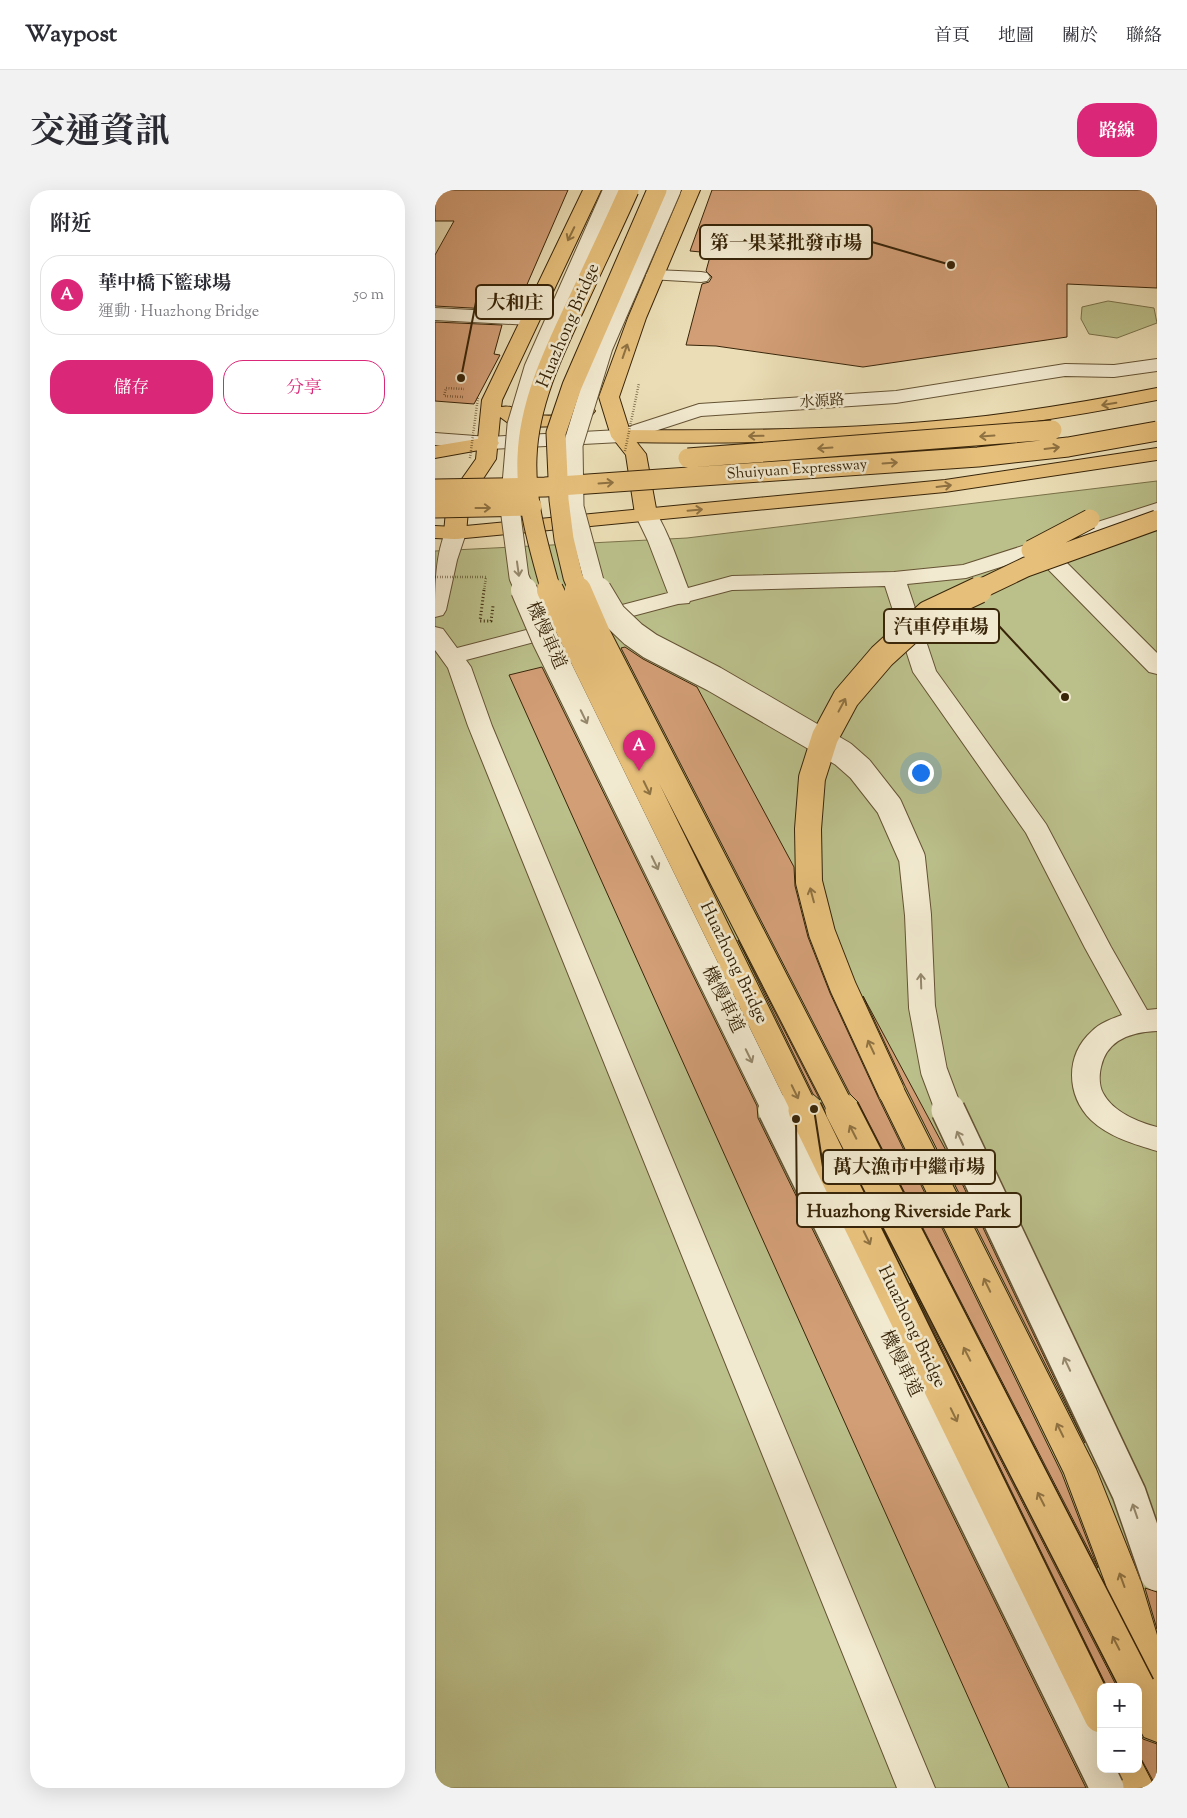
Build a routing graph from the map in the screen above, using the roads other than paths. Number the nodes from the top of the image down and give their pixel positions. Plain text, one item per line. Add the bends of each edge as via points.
1 (593, 190) edge
2 (613, 190) edge
3 (629, 190) edge
4 (657, 190) edge
5 (671, 190) edge
6 (691, 190) edge
7 (655, 275) junction
8 (701, 278) dead end
9 (435, 314) edge
10 (529, 319) junction
11 (1157, 365) edge
12 (1157, 394) edge
13 (609, 397) junction
14 (485, 398) junction
15 (1157, 413) edge
16 (1157, 430) edge
17 (435, 439) edge
18 (489, 443) junction
19 (623, 446) junction
20 (435, 452) edge
21 (1150, 456) edge
22 (435, 470) edge
23 (435, 490) edge
24 (521, 507) junction
25 (435, 508) edge
26 (1157, 509) edge
27 (647, 514) junction
28 (1090, 519) dead end
29 (1157, 520) edge
30 (445, 532) edge
31 (1039, 547) junction
32 (894, 579) junction
33 (681, 598) junction
34 (435, 610) edge
35 (928, 614) junction
36 (444, 645) edge
37 (1157, 667) edge
38 (1148, 1020) edge
39 (1157, 1139) edge
40 (1157, 1574) edge
41 (1136, 1683) edge
42 (1157, 1694) edge
43 (1142, 1695) edge
44 (1097, 1708) edge
45 (1157, 1724) edge
46 (1129, 1773) edge
47 (916, 1788) edge
48 (1107, 1788) edge
49 (1136, 1788) edge

1 -> 10 main road
2 - 24 street, 機慢車道, bridge via 534,368 517,425
3 - 24 main road, Huazhong Bridge, bridge via 542,384 529,429
41 -> 4 main road, Huazhong Bridge, bridge via 597,634 573,577 559,500 557,432 573,386
40 -> 5 street, bridge via 1129,1493 952,1121 934,1071 922,1007 912,858 889,806 843,754 633,634 613,615 595,585 574,507 573,445 603,347
6 - 7 main road
7 - 8 street
13 -> 7 main road
9 - 10 street
10 - 14 main road
11 - 19 street, 水源路 via 1114,371 1065,370 895,397 699,410
12 -> 19 main road via 1018,417 908,429
13 - 14 main road via 571,420 518,421
13 - 19 main road
14 - 18 main road
15 -> 22 main road, Shuiyuan Expressway, bridge via 1039,432 606,464
23 -> 16 main road, Shuiyuan Expressway, bridge via 545,487 978,457 1068,447
17 - 18 street, 水源路
18 - 19 street, 水源路
18 - 20 main road
18 - 30 main road via 484,464 458,500
19 - 27 main road via 637,454
27 -> 21 main road via 945,486
25 -> 24 main road, bridge
24 -> 44 main road, Huazhong Bridge, bridge via 537,542 551,592
24 -> 48 street, 機慢車道, bridge via 519,577 545,639
26 - 31 street
27 - 30 main road
27 - 33 street
28 - 35 main road, bridge via 1007,562
29 - 35 main road, bridge via 1027,567
30 - 34 street via 446,560
31 - 32 street via 966,571
31 - 37 street
32 - 33 street via 732,584
32 - 38 street via 925,672 1037,830 1098,948
33 - 36 street
42 -> 35 main road, bridge via 1123,1582 1079,1469 843,987 822,932 809,882 808,829 812,778 825,737 846,698 882,656
36 - 47 street via 459,667 484,735
38 - 39 street via 1117,1027 1099,1040 1088,1057 1085,1077 1090,1096 1108,1117 1130,1131
43 - 45 main road, Huazhong Bridge
46 - 49 main road

